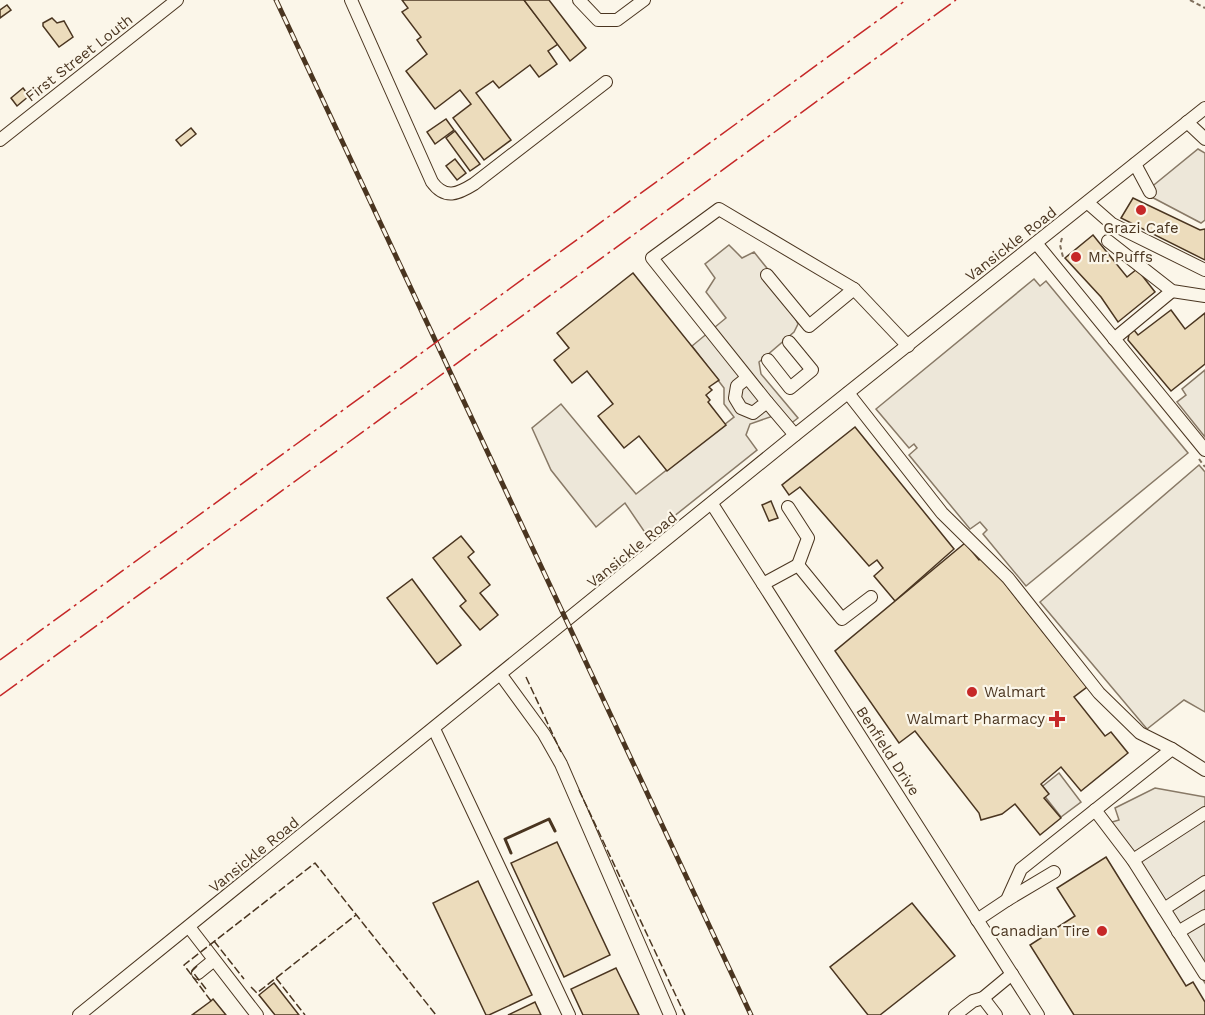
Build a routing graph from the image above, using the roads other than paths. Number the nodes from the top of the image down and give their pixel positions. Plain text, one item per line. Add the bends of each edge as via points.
1 (177, 0) edge
2 (351, 0) edge
3 (579, 0) edge
4 (644, 0) edge
5 (606, 82) dead end
6 (1205, 108) edge
7 (1187, 122) junction
8 (1205, 139) edge
9 (0, 140) edge
10 (1135, 164) junction
11 (1150, 192) dead end
12 (1088, 202) junction
13 (1108, 241) dead end
14 (1036, 243) junction
15 (1205, 270) edge
16 (767, 275) dead end
17 (854, 288) junction
18 (1172, 291) junction
19 (1205, 296) edge
20 (1114, 339) junction
21 (789, 342) dead end
22 (908, 346) junction
23 (768, 360) dead end
24 (747, 378) junction
25 (848, 393) junction
26 (767, 402) junction
27 (795, 435) junction
28 (1205, 450) edge
29 (712, 504) junction
30 (788, 507) dead end
31 (798, 565) junction
32 (763, 584) junction
33 (871, 597) dead end
34 (501, 675) junction
35 (434, 729) junction
36 (1172, 748) junction
37 (1205, 770) edge
38 (1095, 810) junction
39 (1205, 813) edge
40 (1133, 860) junction
41 (1054, 872) dead end
42 (1205, 882) edge
43 (1007, 900) junction
44 (1164, 909) junction
45 (1205, 916) edge
46 (978, 920) junction
47 (189, 927) junction
48 (1178, 933) junction
49 (214, 960) junction
50 (198, 973) dead end
51 (1012, 974) junction
52 (1205, 974) edge
53 (988, 1009) edge
54 (79, 1015) edge
55 (257, 1015) edge
56 (568, 1015) edge
57 (670, 1015) edge
58 (955, 1015) edge
59 (1038, 1015) edge

1 - 9 street, First Street Louth
2 - 5 street via 432,182 446,194 455,194 474,184
3 - 4 street via 598,20 617,20
6 - 7 street, Vansickle Road
7 - 8 street
7 - 10 street, Vansickle Road
10 - 11 street
10 - 12 street, Vansickle Road
12 - 14 street, Vansickle Road
12 - 15 street via 1112,224
13 - 18 street
14 - 20 street
14 - 22 street, Vansickle Road
16 - 17 street via 809,326
17 - 22 street
17 - 24 street via 719,209 652,258
18 - 19 street
18 - 20 street
20 - 28 street
21 - 23 street via 812,370 790,388
22 - 25 street, Vansickle Road
24 - 26 street
24 - 26 street via 737,386 735,398 741,408 753,413
25 - 27 street, Vansickle Road
25 - 36 street via 942,513 1008,578 1105,700 1140,733
26 - 27 street
27 - 29 street, Vansickle Road
29 - 32 street, Benfield Drive
29 - 34 street, Vansickle Road
30 - 31 street via 808,538
31 - 32 street
31 - 33 street via 842,619
32 - 46 street, Benfield Drive
34 - 35 street, Vansickle Road
34 - 57 street via 561,764
35 - 47 street, Vansickle Road
35 - 56 street
36 - 37 street
36 - 38 street
38 - 40 street
38 - 43 street via 1021,869
39 - 40 street
40 - 44 street
41 - 43 street
42 - 44 street
43 - 46 street
44 - 48 street
45 - 48 street
46 - 51 street, Benfield Drive
47 - 49 street
47 - 54 street, Vansickle Road
48 - 52 street
49 - 50 street
49 - 55 street
51 - 53 street
51 - 59 street, Benfield Drive
53 - 58 street via 973,1001

